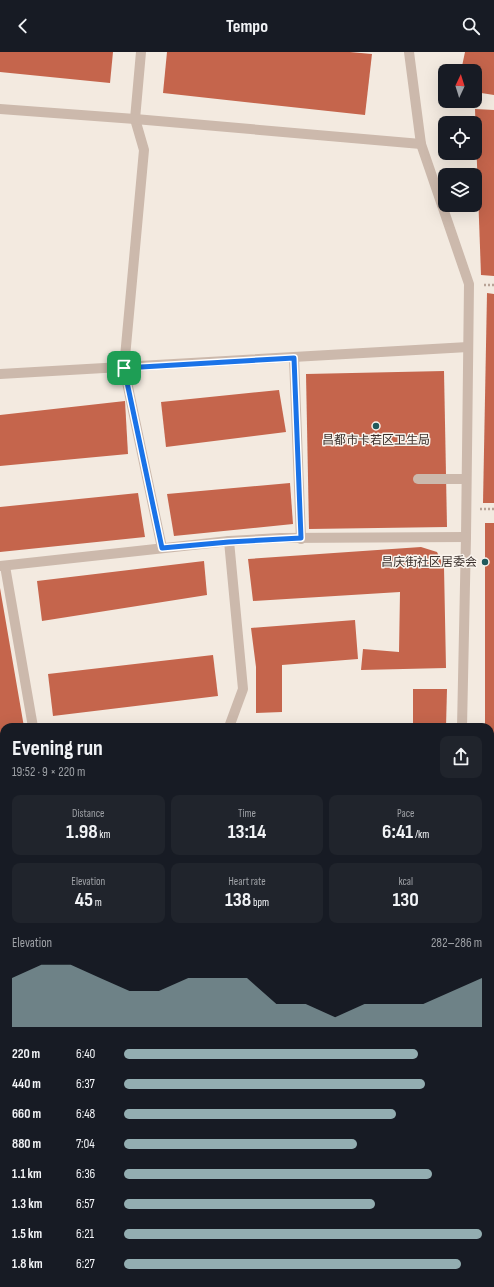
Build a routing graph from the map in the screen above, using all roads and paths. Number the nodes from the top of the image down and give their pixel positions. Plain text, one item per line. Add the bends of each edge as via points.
1 (141, 52) edge
2 (409, 52) edge
3 (0, 109) edge
4 (135, 119) junction
5 (421, 144) junction
6 (468, 347) junction
7 (294, 358) junction
8 (124, 368) junction
9 (0, 374) edge
10 (418, 479) dead end
11 (466, 479) junction
12 (466, 537) junction
13 (301, 538) junction
14 (229, 542) junction
15 (162, 548) junction
16 (3, 566) edge
17 (32, 723) edge
18 (230, 723) edge
19 (462, 723) edge

1 - 4 street
2 - 5 street
3 - 4 street
4 - 5 street
4 - 8 street via 144,150
5 - 6 street via 469,284
6 - 7 street
6 - 11 street
7 - 8 street
7 - 13 street
8 - 9 street
8 - 15 street
10 - 11 street
11 - 12 street
12 - 13 street
12 - 19 street
13 - 14 street
14 - 15 street
14 - 18 street via 243,689
15 - 16 street
16 - 17 street

